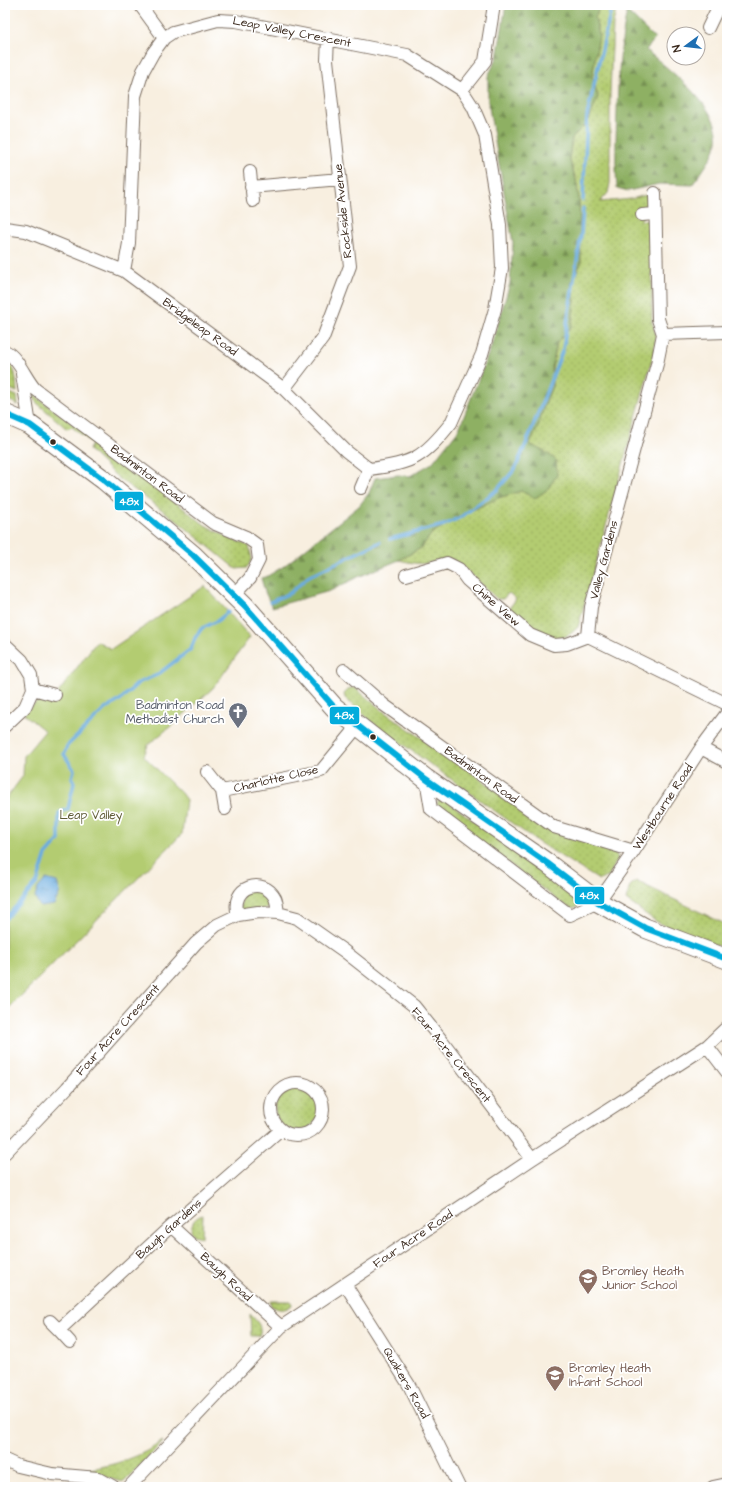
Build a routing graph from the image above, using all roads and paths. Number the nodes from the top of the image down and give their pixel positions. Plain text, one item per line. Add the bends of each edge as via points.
1 (140, 5) edge
2 (492, 5) edge
3 (719, 5) edge
4 (708, 28) dead end
5 (164, 38) junction
6 (328, 38) junction
7 (462, 90) junction
8 (250, 172) dead end
9 (340, 179) junction
10 (251, 187) junction
11 (654, 193) dead end
12 (253, 201) dead end
13 (654, 214) junction
14 (642, 215) dead end
15 (5, 228) edge
16 (124, 271) junction
17 (727, 332) edge
18 (663, 334) junction
19 (5, 351) edge
20 (22, 371) junction
21 (284, 389) junction
22 (5, 414) edge
23 (30, 425) junction
24 (369, 469) junction
25 (361, 488) dead end
26 (406, 575) dead end
27 (234, 595) junction
28 (588, 636) junction
29 (5, 644) edge
30 (344, 670) dead end
31 (33, 689) junction
32 (55, 695) dead end
33 (727, 704) edge
34 (727, 713) edge
35 (5, 726) edge
36 (358, 726) junction
37 (701, 748) junction
38 (727, 762) edge
39 (207, 772) dead end
40 (426, 779) junction
41 (222, 791) junction
42 (225, 809) dead end
43 (634, 852) junction
44 (598, 902) junction
45 (278, 913) junction
46 (238, 915) junction
47 (727, 959) edge
48 (727, 1027) edge
49 (707, 1046) junction
50 (727, 1072) edge
51 (281, 1130) junction
52 (5, 1153) edge
53 (532, 1159) junction
54 (172, 1226) junction
55 (345, 1284) junction
56 (281, 1327) junction
57 (70, 1342) dead end
58 (5, 1460) edge
59 (727, 1484) edge
60 (114, 1487) edge
61 (129, 1487) edge
62 (459, 1487) edge
63 (713, 1487) edge

1 - 5 street
2 - 7 street via 485,61
3 - 4 street
5 - 6 street, Leap Valley Crescent via 172,32 218,20
5 - 16 street, Leap Valley Crescent via 143,71 135,96 129,243
6 - 7 street, Leap Valley Crescent via 407,55
6 - 9 street, Rockside Avenue via 327,60
7 - 24 street, Leap Valley Crescent via 485,134 500,225 502,268 496,309 482,354 451,423 427,450 416,458 396,466
8 - 10 street
9 - 10 street
9 - 21 street, Rockside Avenue via 350,266 323,338
10 - 12 street
11 - 13 street, Valley Gardens
13 - 14 street
13 - 18 street, Valley Gardens via 658,320
15 - 16 street, Bridgeleap Road via 26,231
16 - 21 street, Bridgeleap Road
17 - 18 street
18 - 28 street, Valley Gardens via 591,607
19 - 20 street, Badminton Road via 16,360
20 - 23 street
20 - 27 street, Badminton Road via 35,389 213,523 246,537 257,545 259,560 250,578
21 - 24 street, Bridgeleap Road via 346,451
22 - 23 main road
23 - 27 main road via 104,480 193,555
24 - 25 street
26 - 28 street, Chine View via 447,563 459,570 467,580 530,634 554,645 567,644
27 - 36 main road via 334,707
28 - 33 street
29 - 31 street via 22,660 31,676
30 - 43 street, Badminton Road via 384,705 554,827
31 - 32 street
31 - 35 street via 25,707
34 - 37 street, Westbourne Road
36 - 40 main road
36 - 41 street, Charlotte Close via 321,771
37 - 38 street
37 - 43 street, Westbourne Road
39 - 41 street, Charlotte Close
40 - 44 main road via 547,863
40 - 44 street via 431,809 570,915
41 - 42 street, Charlotte Close
43 - 44 street, Westbourne Road
44 - 47 main road via 645,928
45 - 46 street, Four Acre Crescent
45 - 46 street via 274,897 266,889 255,886 244,889 238,896
45 - 53 street, Four Acre Crescent via 297,918 414,1006
46 - 52 street, Four Acre Crescent via 216,925 196,943 67,1088
48 - 49 street, Four Acre Road
49 - 50 street
49 - 53 street, Four Acre Road
51 - 51 street via 273,1120 271,1111 276,1093 286,1085 298,1082 310,1086 323,1102 322,1120 315,1129 305,1134 291,1135
51 - 54 street, Baugh Gardens
53 - 55 street, Four Acre Road
54 - 56 street, Baugh Road
54 - 57 street, Baugh Gardens via 54,1326
55 - 56 street, Four Acre Road
55 - 62 street, Quakers Road via 409,1385
56 - 61 street, Four Acre Road
58 - 60 street via 18,1466 52,1474 98,1478
59 - 63 street

